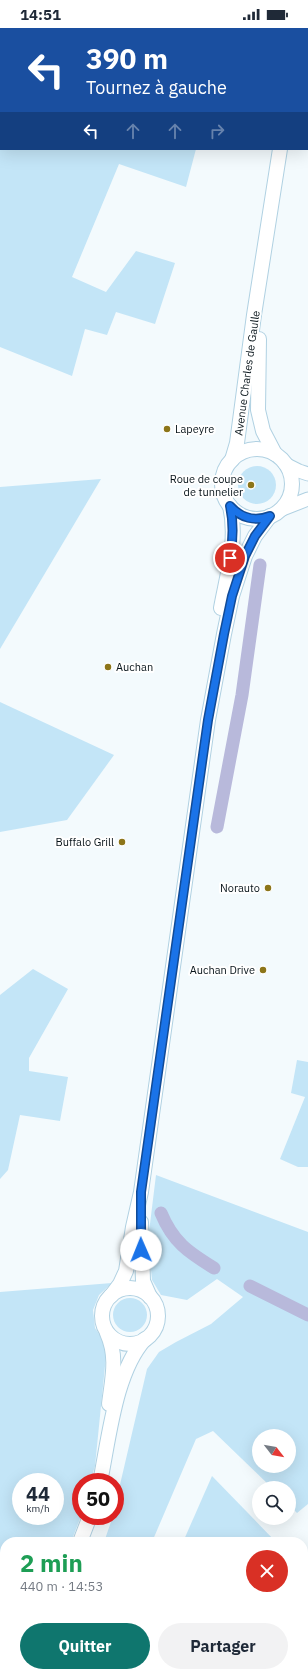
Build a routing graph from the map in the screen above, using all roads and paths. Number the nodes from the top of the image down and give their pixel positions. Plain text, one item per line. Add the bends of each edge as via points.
1 (280, 150) edge
2 (260, 285) junction
3 (274, 454) junction
4 (232, 460) junction
5 (285, 464) junction
6 (308, 474) edge
7 (308, 499) edge
8 (230, 506) junction
9 (275, 513) junction
10 (208, 720) junction
11 (141, 1192) junction
12 (111, 1296) junction
13 (150, 1298) junction
14 (106, 1331) junction
15 (146, 1338) junction
16 (106, 1447) junction
17 (102, 1473) edge
18 (87, 1525) edge
19 (82, 1537) edge

1 - 2 main road, Avenue Charles de Gaulle
2 - 3 main road, Avenue Charles de Gaulle via 258,410 263,431
2 - 4 main road, Avenue Charles de Gaulle via 237,443
3 - 4 main road via 252,450 242,452
3 - 5 main road
4 - 8 main road via 226,469 222,484 224,496
5 - 6 street
5 - 9 main road via 291,476 291,488 286,503
7 - 9 street
8 - 9 main road via 247,518 259,519
8 - 10 main road via 233,519 232,546 218,624
9 - 10 main road via 250,544 242,563
10 - 11 main road
11 - 12 main road via 126,1271
11 - 13 main road via 142,1275
12 - 13 main road via 124,1289 134,1289
12 - 14 main road via 105,1303 102,1313
13 - 15 main road via 156,1309 157,1318 153,1331
14 - 15 main road via 113,1338 127,1344 137,1343
14 - 16 main road via 114,1358
15 - 16 main road via 128,1367
16 - 17 main road
18 - 19 main road

